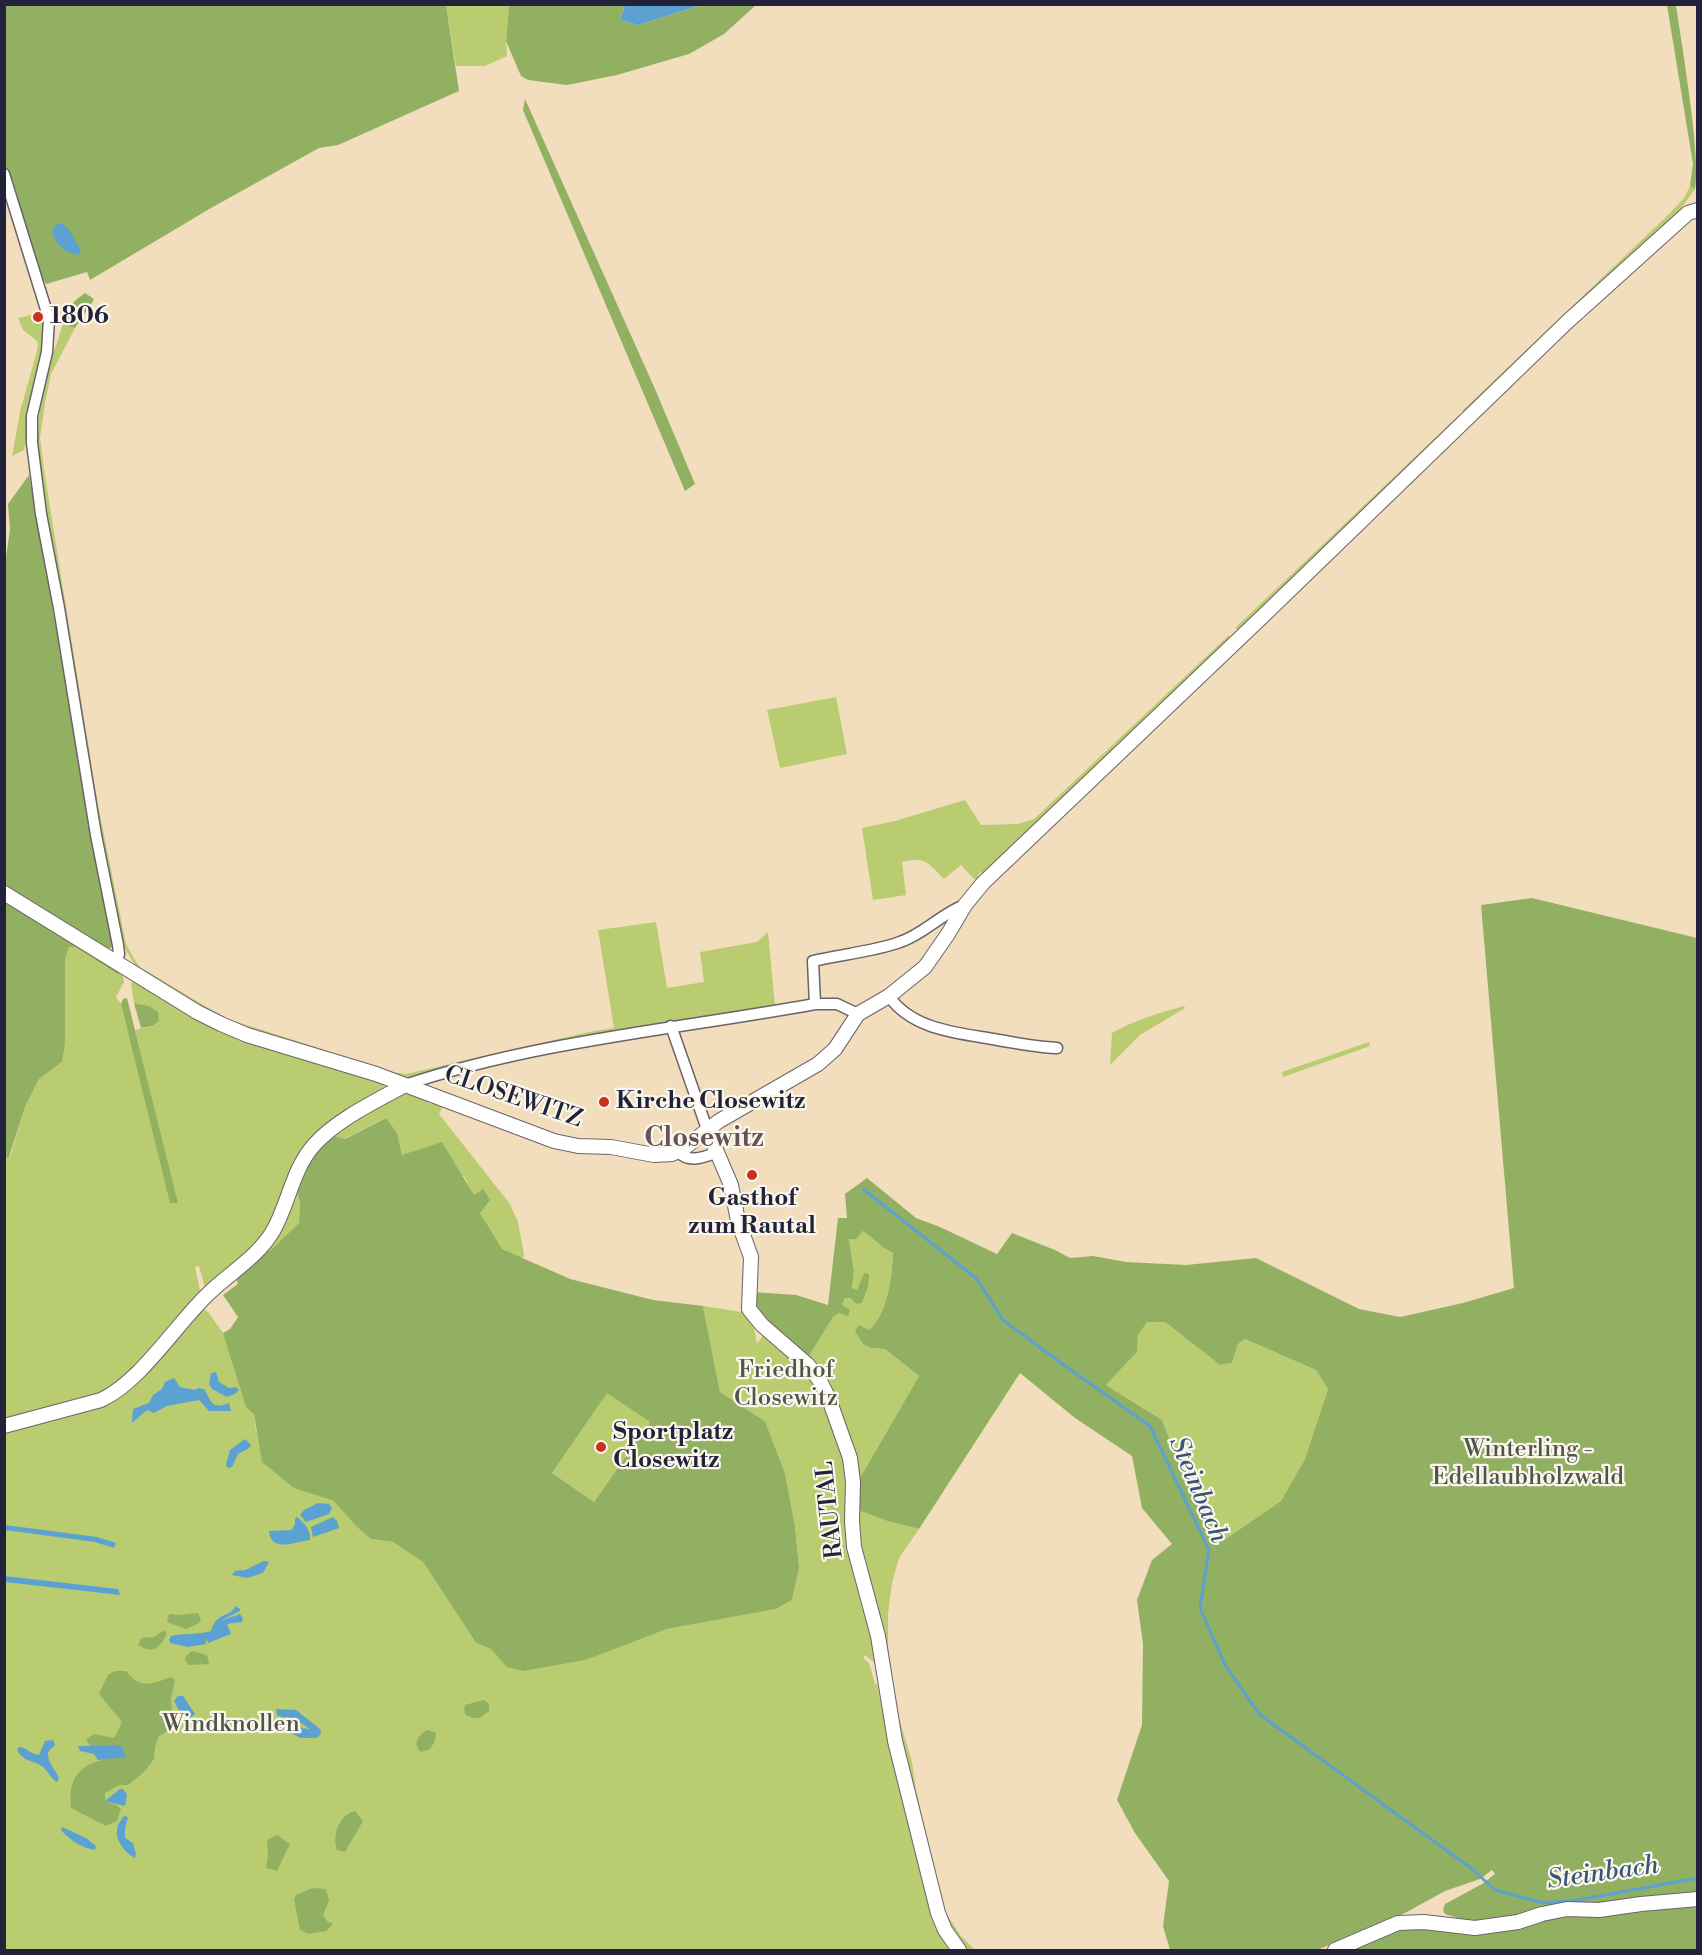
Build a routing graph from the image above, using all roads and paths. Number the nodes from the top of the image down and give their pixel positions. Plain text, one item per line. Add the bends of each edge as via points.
1 (4, 174) edge
2 (1698, 210) edge
3 (4, 893) edge
4 (965, 905) junction
5 (116, 962) junction
6 (889, 996) junction
7 (815, 1004) junction
8 (858, 1014) junction
9 (671, 1026) junction
10 (1057, 1048) dead end
11 (405, 1085) junction
12 (708, 1129) junction
13 (678, 1152) junction
14 (717, 1152) junction
15 (4, 1426) edge
16 (1698, 1899) edge
17 (959, 1950) edge
18 (1335, 1950) edge

1 - 5 street via 49,319 47,352 32,416 32,443 41,514 118,945
2 - 4 street via 1688,213 1566,323 983,883
3 - 5 street, CLOSEWITZ
4 - 6 street via 925,967
4 - 7 street via 901,942 813,961
5 - 11 street, CLOSEWITZ via 221,1024
6 - 8 street
6 - 10 street via 914,1019 942,1030
7 - 8 street via 837,1004
7 - 9 street
8 - 12 street via 835,1049 818,1064
9 - 11 street via 528,1054
9 - 12 street
11 - 13 street, CLOSEWITZ via 554,1141 654,1155
11 - 15 street via 337,1125 315,1143 302,1161 266,1242 205,1296 128,1383 114,1394
12 - 13 street
12 - 14 street, RAUTAL
13 - 14 street, CLOSEWITZ via 694,1159
14 - 17 street, RAUTAL via 731,1185 751,1257 749,1309 820,1381 850,1458 854,1547 878,1636 895,1741 938,1913
16 - 18 street via 1599,1910 1567,1909 1475,1928 1398,1923

